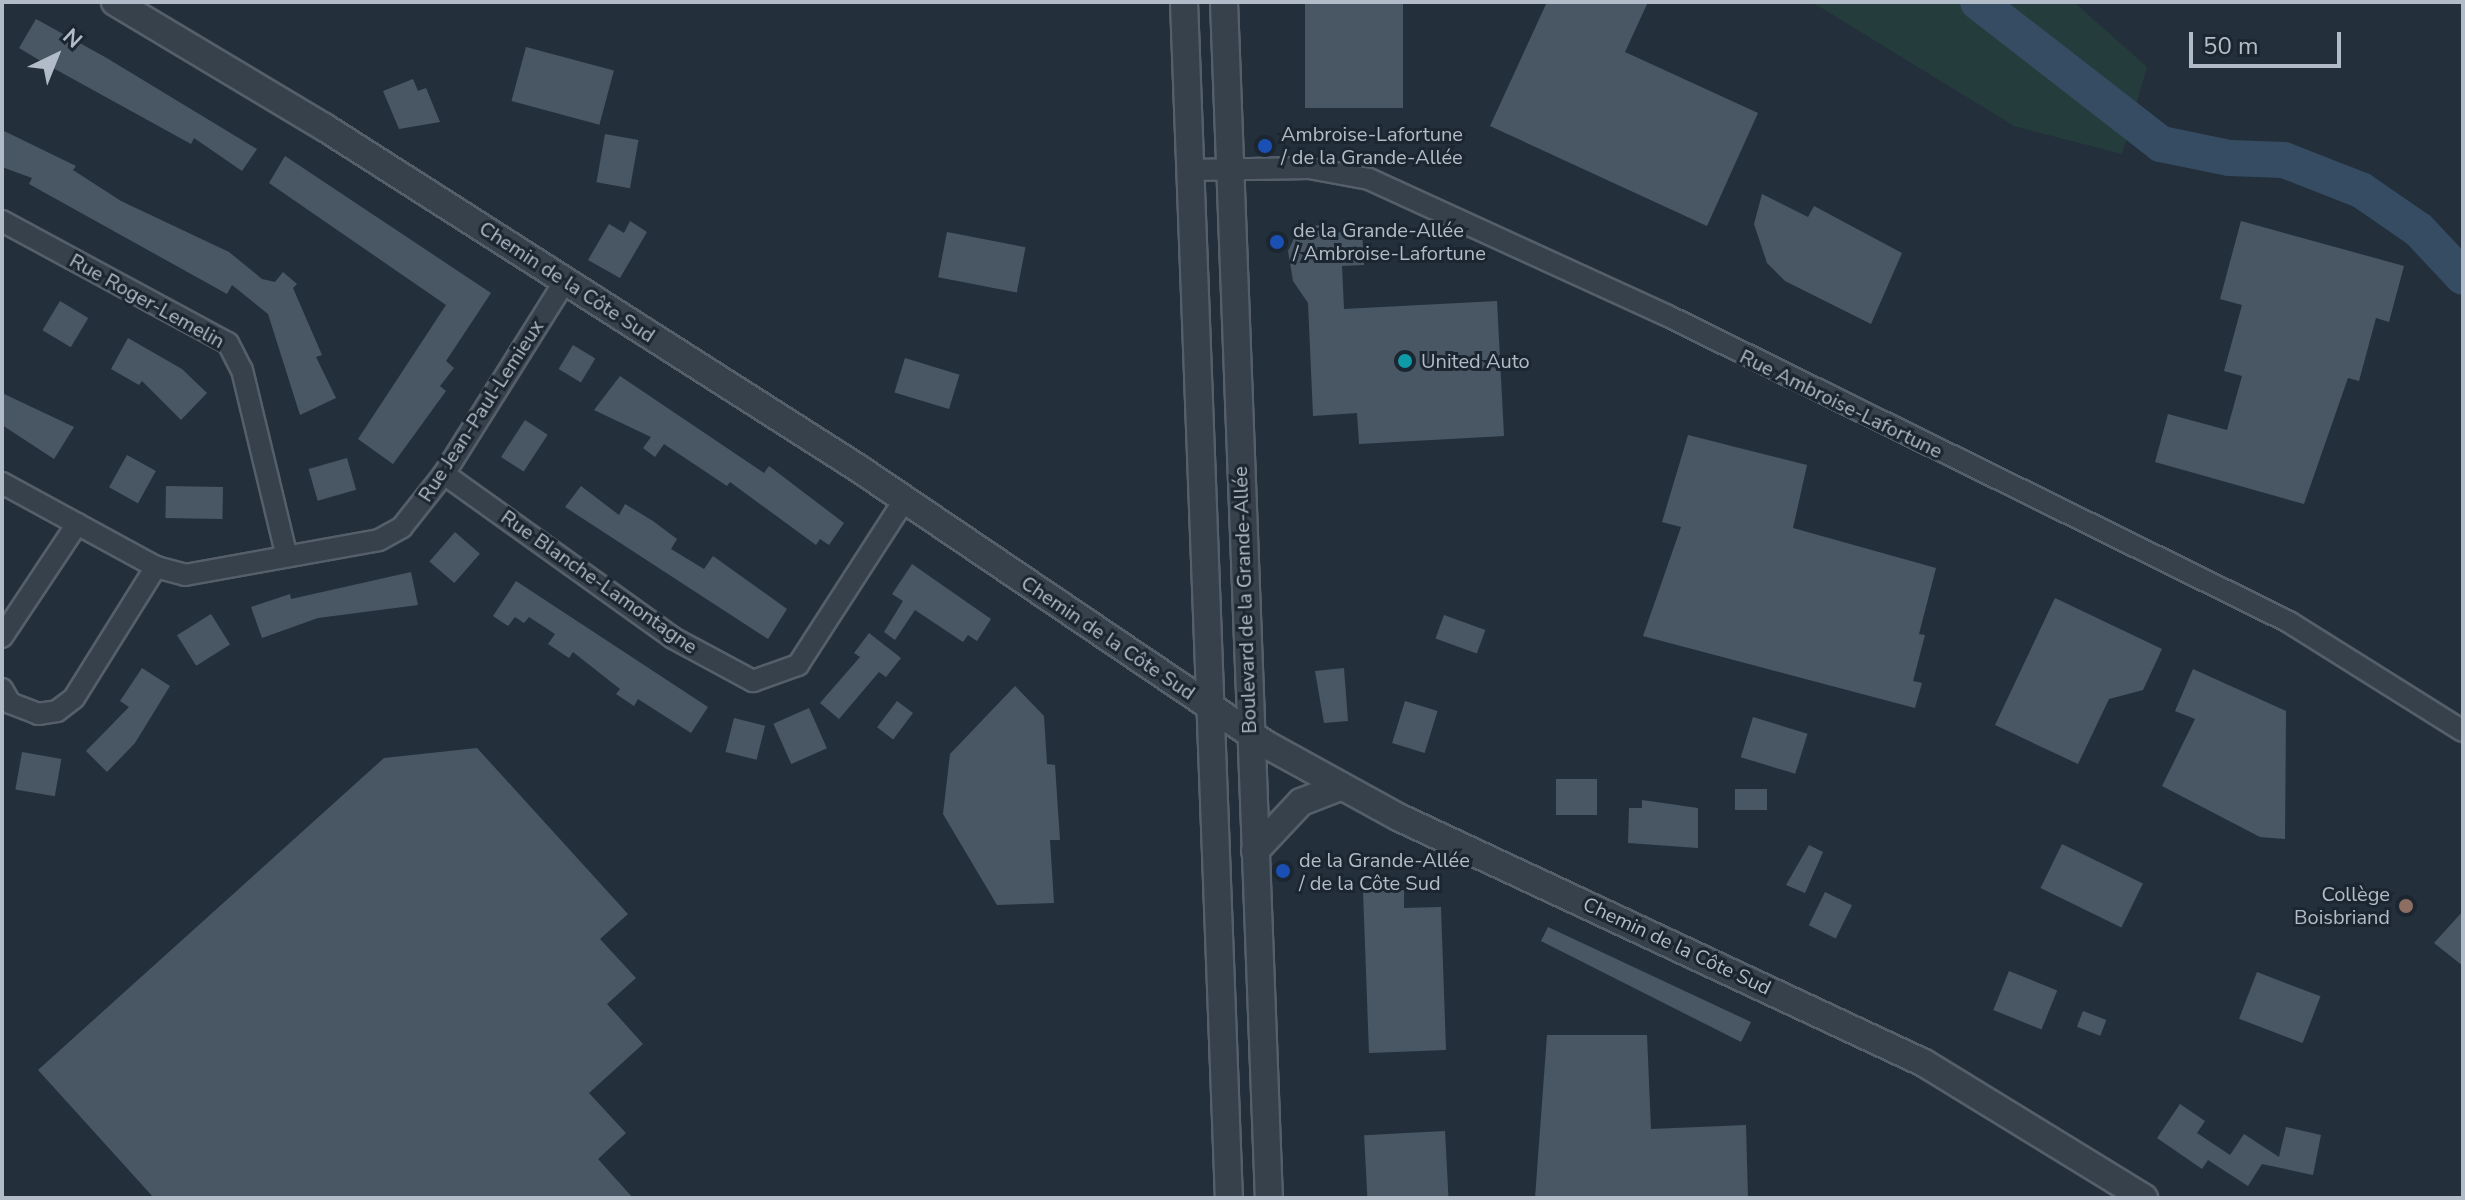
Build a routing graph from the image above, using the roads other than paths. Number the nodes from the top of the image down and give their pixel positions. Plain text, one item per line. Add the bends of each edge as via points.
1 (1184, 2) edge
2 (1224, 2) edge
3 (118, 3) edge
4 (1230, 169) junction
5 (1190, 170) junction
6 (2, 221) edge
7 (565, 281) junction
8 (444, 474) junction
9 (2, 483) edge
10 (905, 499) junction
11 (77, 524) junction
12 (286, 553) junction
13 (156, 567) junction
14 (2, 637) edge
15 (2, 689) edge
16 (1211, 709) junction
17 (2463, 731) edge
18 (1249, 733) junction
19 (1340, 787) junction
20 (1255, 851) junction
21 (1229, 1198) edge
22 (1269, 1198) edge
23 (2144, 1198) edge

1 - 5 street, Boulevard de la Grande-Allée
2 - 4 street, Boulevard de la Grande-Allée
3 - 7 street, Chemin de la Côte Sud
4 - 5 street, Rue Ambroise-Lafortune
4 - 17 street, Rue Ambroise-Lafortune via 1336,170 1382,184 1666,315 2276,615
4 - 18 street, Boulevard de la Grande-Allée
5 - 16 street, Boulevard de la Grande-Allée
6 - 12 street, Rue Roger-Lemelin via 228,343 242,370
7 - 8 street, Rue Jean-Paul-Lemieux
7 - 10 street, Chemin de la Côte Sud
8 - 10 street, Rue Blanche-Lamontagne via 673,638 753,681 798,665
8 - 12 street, Rue Jean-Paul-Lemieux via 402,527 379,540
9 - 11 street, Rue Jean-Paul-Lemieux
10 - 16 street, Chemin de la Côte Sud
11 - 13 street, Rue Jean-Paul-Lemieux
11 - 14 street
12 - 13 street, Rue Jean-Paul-Lemieux via 185,575
13 - 15 street via 74,698 57,711 38,714 10,703
16 - 18 street, Chemin de la Côte Sud
16 - 21 street, Boulevard de la Grande-Allée
18 - 19 street, Chemin de la Côte Sud
18 - 20 street, Boulevard de la Grande-Allée
19 - 20 street via 1301,802
19 - 23 street, Chemin de la Côte Sud via 1924,1063
20 - 22 street, Boulevard de la Grande-Allée

